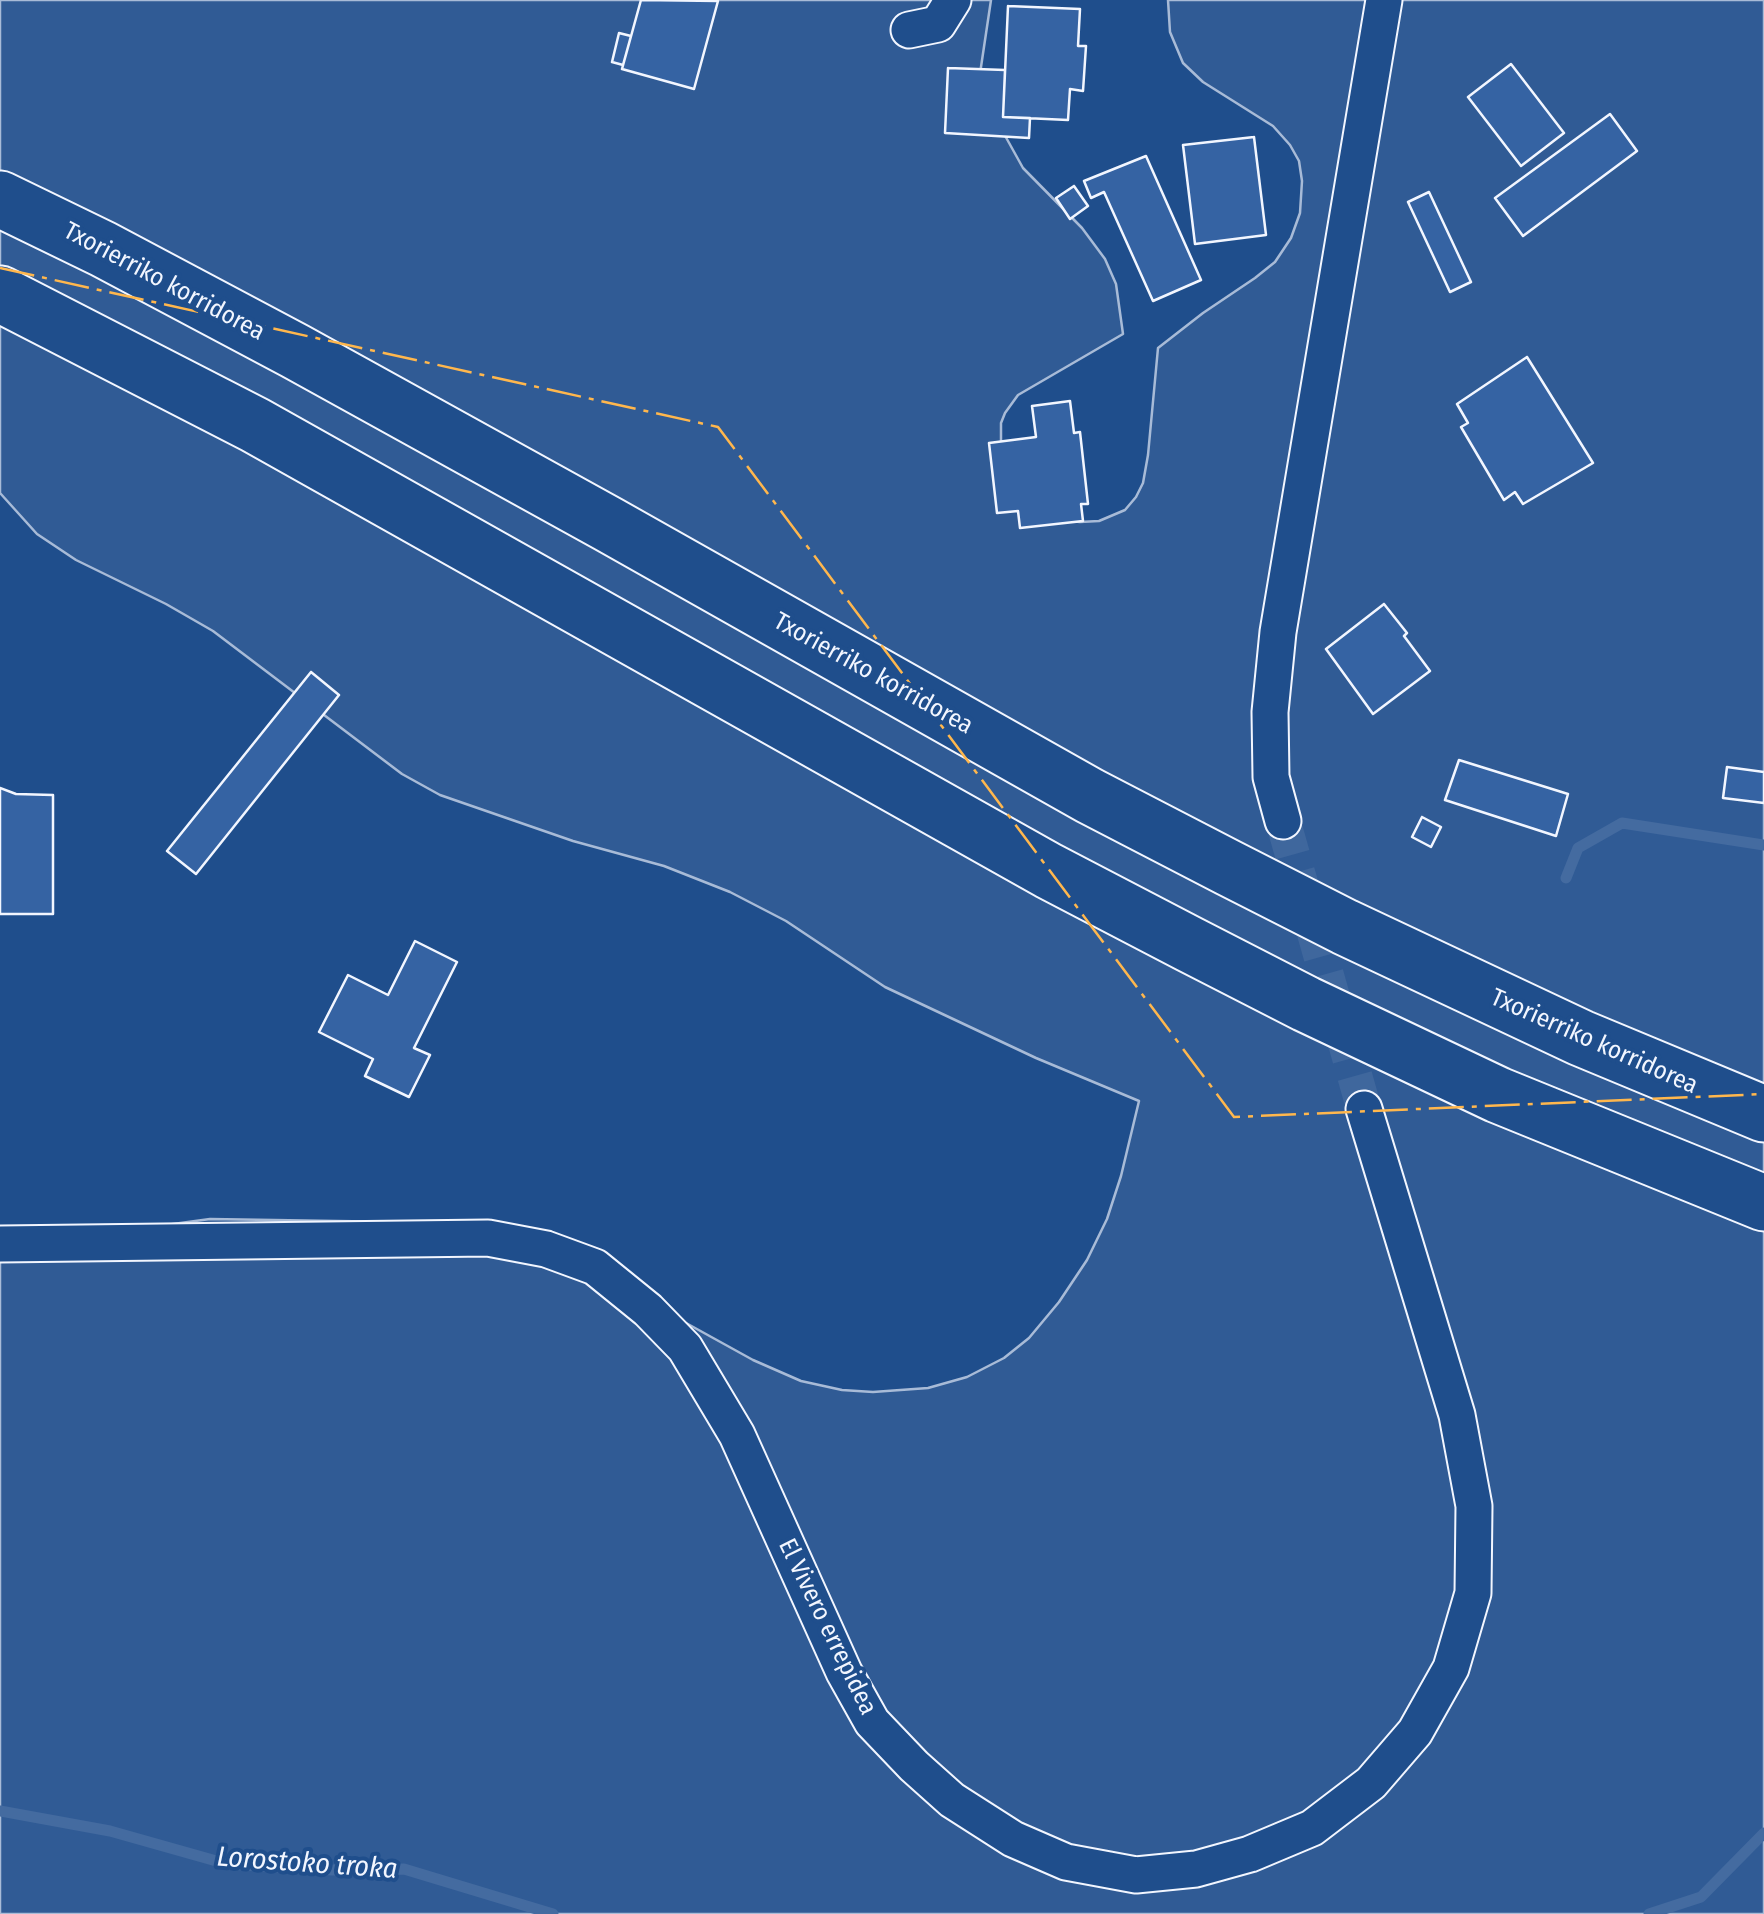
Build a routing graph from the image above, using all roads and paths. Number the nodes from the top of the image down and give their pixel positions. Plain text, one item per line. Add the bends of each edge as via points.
1 (953, 0) edge
2 (1384, 0) edge
3 (909, 30) dead end
4 (0, 199) edge
5 (0, 294) edge
6 (1283, 820) tunnel mouth
7 (1364, 1109) tunnel mouth
8 (1764, 1114) edge
9 (1764, 1204) edge
10 (0, 1244) edge

1 - 3 street via 938,24
2 - 6 street via 1278,632 1271,776
4 - 8 highway, Txorierriko korridorea via 295,351 1194,850 1580,1038
5 - 9 highway via 271,434 1189,944 1498,1095
7 - 10 street, El Vivero errepidea via 1457,1415 1474,1506 1472,1593 1451,1668 1414,1732 1372,1783 1312,1828 1196,1869 1136,1874 1066,1862 998,1830 914,1766 872,1722 844,1672 737,1436 685,1348 595,1267 488,1238

